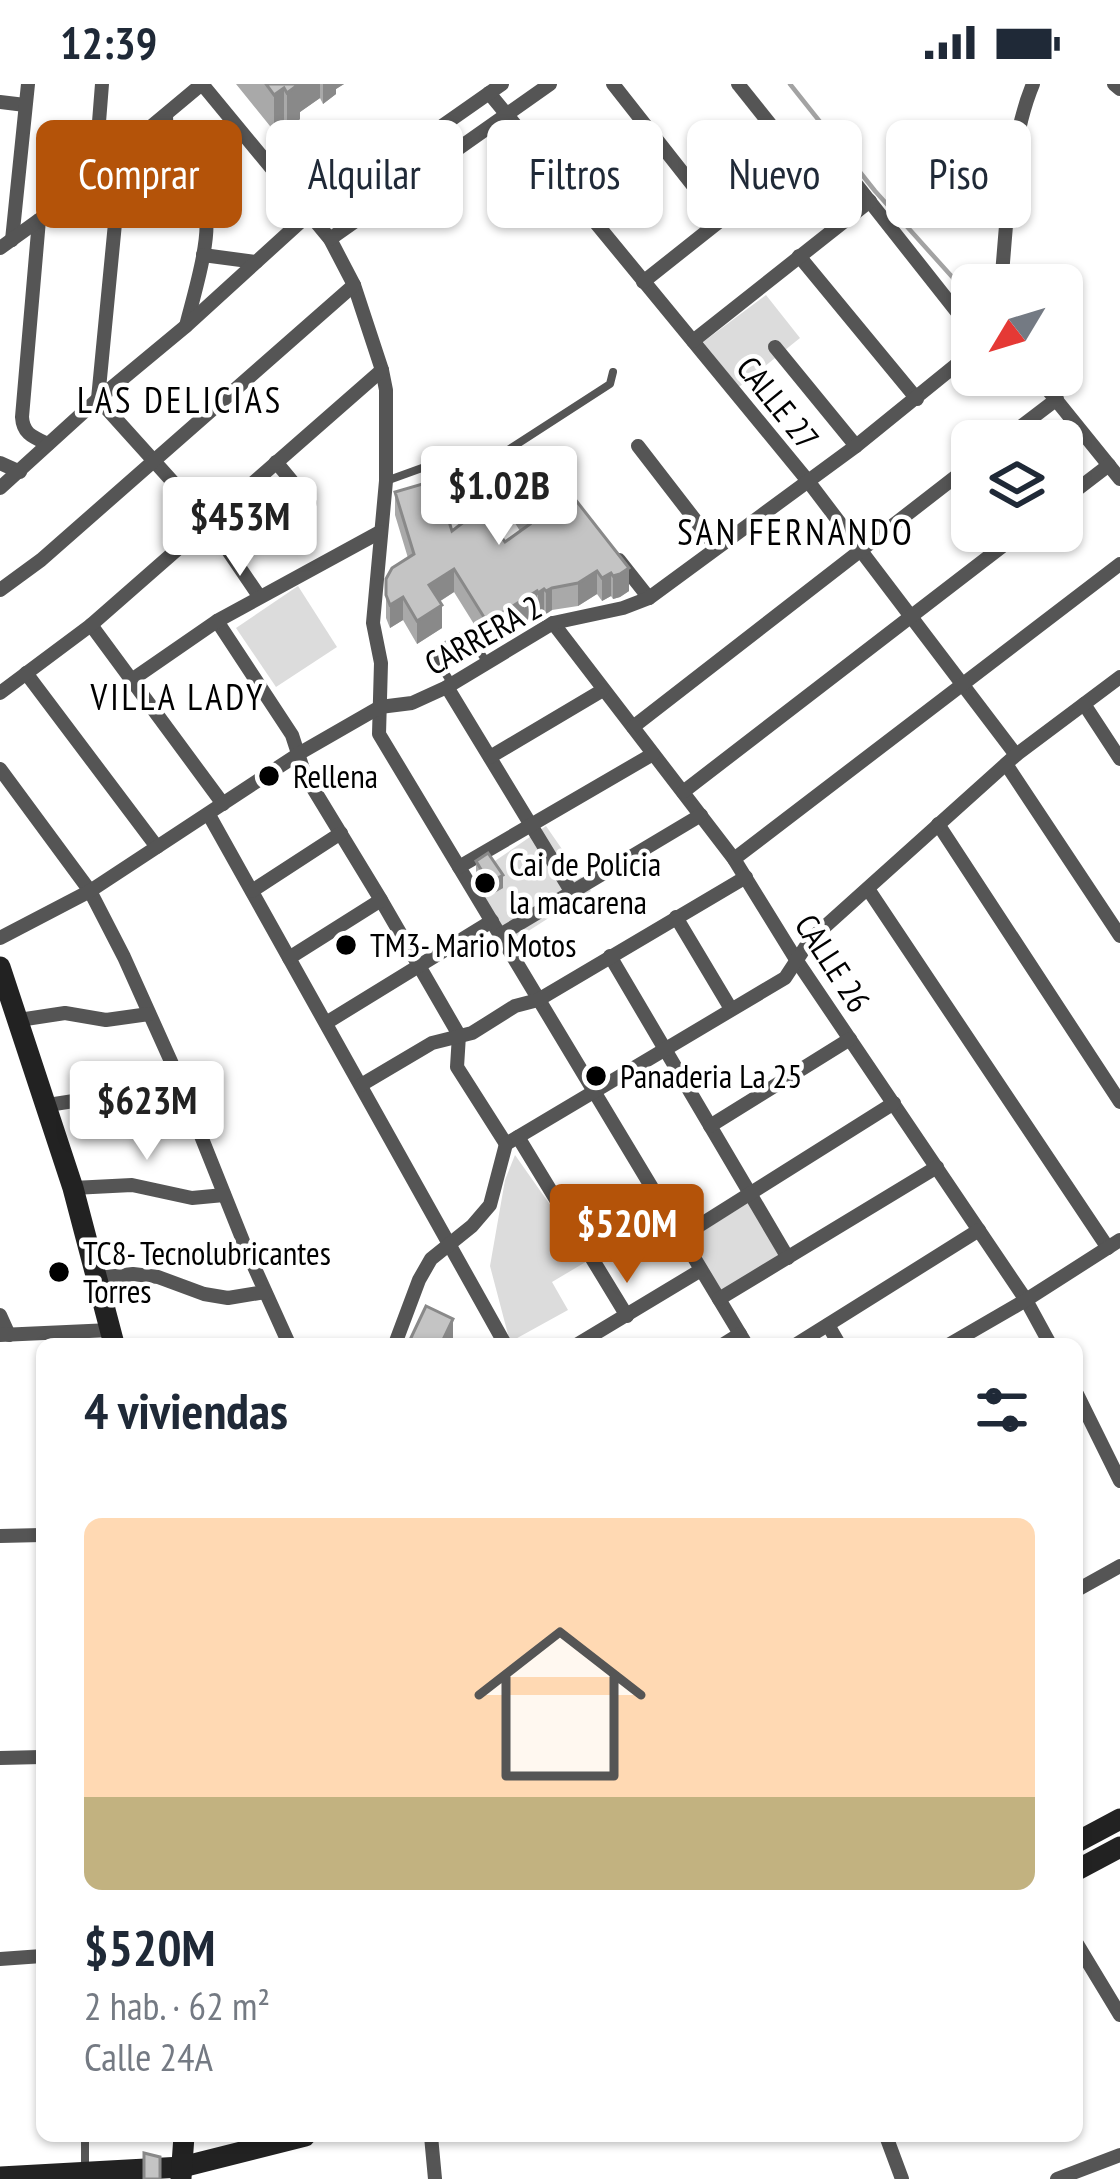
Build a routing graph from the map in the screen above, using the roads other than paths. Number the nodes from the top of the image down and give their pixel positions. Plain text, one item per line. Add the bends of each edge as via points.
1 (28, 84) edge
2 (102, 84) edge
3 (202, 84) edge
4 (550, 84) edge
5 (613, 84) edge
6 (738, 84) edge
7 (1033, 84) edge
8 (496, 88) edge
9 (0, 102) edge
10 (26, 104) junction
11 (507, 115) junction
12 (166, 116) junction
13 (99, 120) edge
14 (161, 120) edge
15 (450, 120) edge
16 (767, 120) edge
17 (266, 162) edge
18 (687, 178) edge
19 (862, 191) edge
20 (870, 201) junction
21 (36, 222) edge
22 (38, 228) edge
23 (115, 228) edge
24 (294, 228) edge
25 (321, 228) edge
26 (710, 228) edge
27 (330, 239) junction
28 (6, 244) edge
29 (202, 255) junction
30 (799, 256) junction
31 (256, 262) junction
32 (1003, 264) edge
33 (643, 282) junction
34 (354, 285) junction
35 (951, 304) edge
36 (186, 326) junction
37 (693, 341) junction
38 (775, 346) dead end
39 (382, 370) junction
40 (951, 370) edge
41 (613, 372) dead end
42 (1054, 396) edge
43 (98, 399) junction
44 (917, 399) junction
45 (1057, 399) junction
46 (1030, 420) edge
47 (48, 444) junction
48 (638, 446) dead end
49 (856, 446) junction
50 (154, 461) junction
51 (276, 462) junction
52 (0, 463) edge
53 (1109, 465) junction
54 (20, 472) junction
55 (1120, 479) edge
56 (951, 480) edge
57 (386, 481) junction
58 (808, 482) junction
59 (1083, 485) edge
60 (0, 488) edge
61 (310, 503) dead end
62 (208, 521) junction
63 (380, 532) junction
64 (609, 547) edge
65 (716, 547) junction
66 (860, 550) junction
67 (995, 552) edge
68 (1120, 563) edge
69 (0, 590) edge
70 (260, 596) junction
71 (650, 598) junction
72 (912, 616) junction
73 (217, 620) junction
74 (553, 623) junction
75 (91, 625) junction
76 (487, 662) junction
77 (26, 673) junction
78 (1120, 677) edge
79 (133, 679) junction
80 (963, 683) junction
81 (449, 685) junction
82 (603, 690) junction
83 (0, 693) edge
84 (1084, 704) junction
85 (380, 707) junction
86 (633, 727) junction
87 (300, 753) junction
88 (653, 754) junction
89 (490, 758) junction
90 (1011, 759) junction
91 (1120, 759) edge
92 (0, 770) edge
93 (683, 792) junction
94 (223, 804) junction
95 (208, 815) junction
96 (701, 815) junction
97 (938, 824) junction
98 (531, 825) junction
99 (341, 833) junction
100 (158, 847) junction
101 (734, 859) junction
102 (459, 867) junction
103 (746, 877) junction
104 (868, 889) junction
105 (90, 891) junction
106 (252, 891) junction
107 (571, 891) junction
108 (381, 900) junction
109 (676, 916) junction
110 (496, 928) junction
111 (1120, 936) edge
112 (0, 938) edge
113 (610, 956) junction
114 (289, 958) junction
115 (797, 961) junction
116 (420, 966) junction
117 (0, 967) edge
118 (538, 1000) junction
119 (730, 1009) junction
120 (149, 1014) junction
121 (19, 1020) junction
122 (326, 1024) junction
123 (459, 1036) junction
124 (850, 1039) junction
125 (665, 1049) junction
126 (361, 1085) junction
127 (593, 1093) junction
128 (185, 1098) junction
129 (1120, 1102) edge
130 (894, 1103) junction
131 (48, 1105) junction
132 (710, 1126) junction
133 (512, 1141) junction
134 (937, 1167) junction
135 (74, 1188) junction
136 (750, 1193) junction
137 (224, 1195) junction
138 (979, 1230) junction
139 (681, 1237) junction
140 (450, 1242) junction
141 (1114, 1244) edge
142 (788, 1258) junction
143 (701, 1270) junction
144 (98, 1278) junction
145 (265, 1292) junction
146 (719, 1299) junction
147 (1027, 1300) junction
148 (0, 1315) edge
149 (627, 1316) junction
150 (828, 1325) junction
151 (4, 1335) edge
152 (112, 1337) edge
153 (287, 1338) edge
154 (396, 1338) edge
155 (502, 1338) edge
156 (593, 1338) edge
157 (742, 1338) edge
158 (806, 1338) edge
159 (836, 1338) edge
160 (960, 1338) edge
161 (1048, 1338) edge
162 (1083, 1406) edge
163 (1120, 1481) edge
164 (36, 1535) edge
165 (0, 1536) edge
166 (1120, 1566) edge
167 (1083, 1587) edge
168 (0, 1757) edge
169 (36, 1757) edge
170 (1120, 1820) edge
171 (1083, 1839) edge
172 (1120, 1847) edge
173 (1083, 1867) edge
174 (1083, 1954) edge
175 (36, 1956) edge
176 (0, 1959) edge
177 (1120, 2015) edge
178 (85, 2142) edge
179 (184, 2142) edge
180 (284, 2142) edge
181 (432, 2142) edge
182 (888, 2142) edge
183 (1120, 2156) edge
184 (85, 2173) junction
185 (182, 2173) edge
186 (0, 2177) edge
187 (435, 2179) edge
188 (902, 2179) edge
189 (1057, 2179) edge

1 - 10 street
2 - 13 street
3 - 12 street
3 - 17 street
4 - 11 street
5 - 18 street
6 - 16 street
7 - 32 street
8 - 11 street, CALLE 27
8 - 15 street
9 - 10 street
10 - 28 street
11 - 27 street
11 - 33 street, CALLE 27
12 - 14 street
12 - 29 street via 169,156 207,217
19 - 20 street
20 - 30 street
20 - 35 street
21 - 28 street
22 - 47 street via 22,427
23 - 43 street
24 - 31 street
25 - 27 street
26 - 33 street
27 - 34 street
29 - 31 street
29 - 36 street
30 - 37 street
30 - 44 street
31 - 36 street
33 - 37 street, CALLE 27
34 - 39 street
34 - 50 street
36 - 43 street
37 - 58 street, CALLE 27
38 - 49 street, CALLE 27
39 - 51 street
39 - 57 street
40 - 44 street, CARRERA 2
41 - 57 lane via 610,384 508,450 469,451
42 - 45 street
43 - 47 street
43 - 50 street
44 - 49 street, CARRERA 2
45 - 46 street
45 - 53 street
47 - 54 street
48 - 65 street
49 - 58 street, CARRERA 2
50 - 62 street
50 - 69 street
51 - 61 street
51 - 62 street
52 - 54 street
53 - 55 street
53 - 59 street
54 - 60 street
56 - 66 street
57 - 63 street
58 - 65 street, CARRERA 2
58 - 66 street, CALLE 27
62 - 70 street
62 - 75 street
63 - 70 street
63 - 85 street via 373,623
64 - 71 street
65 - 71 street, CARRERA 2
66 - 72 street, CALLE 27
66 - 86 street
67 - 72 street
68 - 80 street
70 - 73 street
71 - 74 street, CARRERA 2
72 - 80 street, CALLE 27
72 - 93 street
73 - 79 street
73 - 87 street
74 - 76 street, CARRERA 2
74 - 82 street, CALLE 26
75 - 77 street
75 - 79 street
76 - 81 street, CARRERA 2
76 - 81 lane via 464,633 435,653
77 - 83 street
77 - 100 street
78 - 84 street
79 - 94 street
80 - 90 street, CALLE 27
80 - 101 street
81 - 85 street, CARRERA 2
81 - 89 street
82 - 86 street, CALLE 26
82 - 89 street
84 - 90 street
84 - 91 street
85 - 87 street, CARRERA 2
85 - 102 street via 379,734
86 - 88 street, CALLE 26
87 - 94 street, CARRERA 2
87 - 99 street
88 - 93 street, CALLE 26
88 - 98 street
89 - 98 street
90 - 97 street
90 - 111 street, CALLE 27
92 - 105 street
93 - 96 street, CALLE 26
94 - 95 street, CARRERA 2
95 - 100 street, CARRERA 2
95 - 106 street
96 - 101 street, CALLE 26
96 - 107 street
97 - 104 street
97 - 129 street
98 - 102 street
98 - 107 street
99 - 106 street
99 - 108 street
100 - 105 street, CARRERA 2
101 - 103 street, CALLE 26
102 - 110 street
103 - 109 street
103 - 115 street, CALLE 26
104 - 115 street
104 - 141 street
105 - 112 street, CARRERA 2
105 - 120 street
106 - 114 street
107 - 110 street
108 - 114 street
108 - 116 street
109 - 113 street
109 - 119 street
110 - 116 street
110 - 118 street
113 - 118 street
113 - 125 street
114 - 122 street
115 - 119 street via 785,978
115 - 124 street, CALLE 26
116 - 122 street
116 - 123 street
117 - 121 street
118 - 123 street
118 - 127 street
119 - 125 street
120 - 121 street
120 - 128 street
121 - 131 street
122 - 126 street
123 - 126 street
123 - 133 street via 457,1067
124 - 130 street, CALLE 26
124 - 132 street
125 - 127 street
125 - 132 street
126 - 140 street
127 - 133 street
127 - 139 street
128 - 131 street
128 - 137 street
130 - 134 street, CALLE 26
130 - 136 street
131 - 135 street
132 - 136 street
133 - 140 street via 490,1205
133 - 149 street
134 - 138 street, CALLE 26
134 - 142 street
135 - 137 street
135 - 144 street
136 - 139 street
136 - 142 street
137 - 145 street
138 - 147 street, CALLE 26
138 - 150 street
139 - 143 street
140 - 154 street via 419,1280
140 - 155 street
141 - 147 street
142 - 146 street
143 - 146 street
143 - 149 street
144 - 145 street via 158,1277 228,1298
144 - 152 street
145 - 153 street
146 - 157 street
147 - 160 street
147 - 161 street, CALLE 26
148 - 151 street
149 - 156 street
150 - 158 street
150 - 159 street
151 - 152 street
162 - 163 street
164 - 165 street
166 - 167 street
168 - 169 street
170 - 171 street
172 - 173 street
174 - 177 street
175 - 176 street
178 - 184 lane
179 - 185 street
180 - 185 street
181 - 187 street
182 - 188 street
183 - 189 street
184 - 185 street
184 - 186 street

